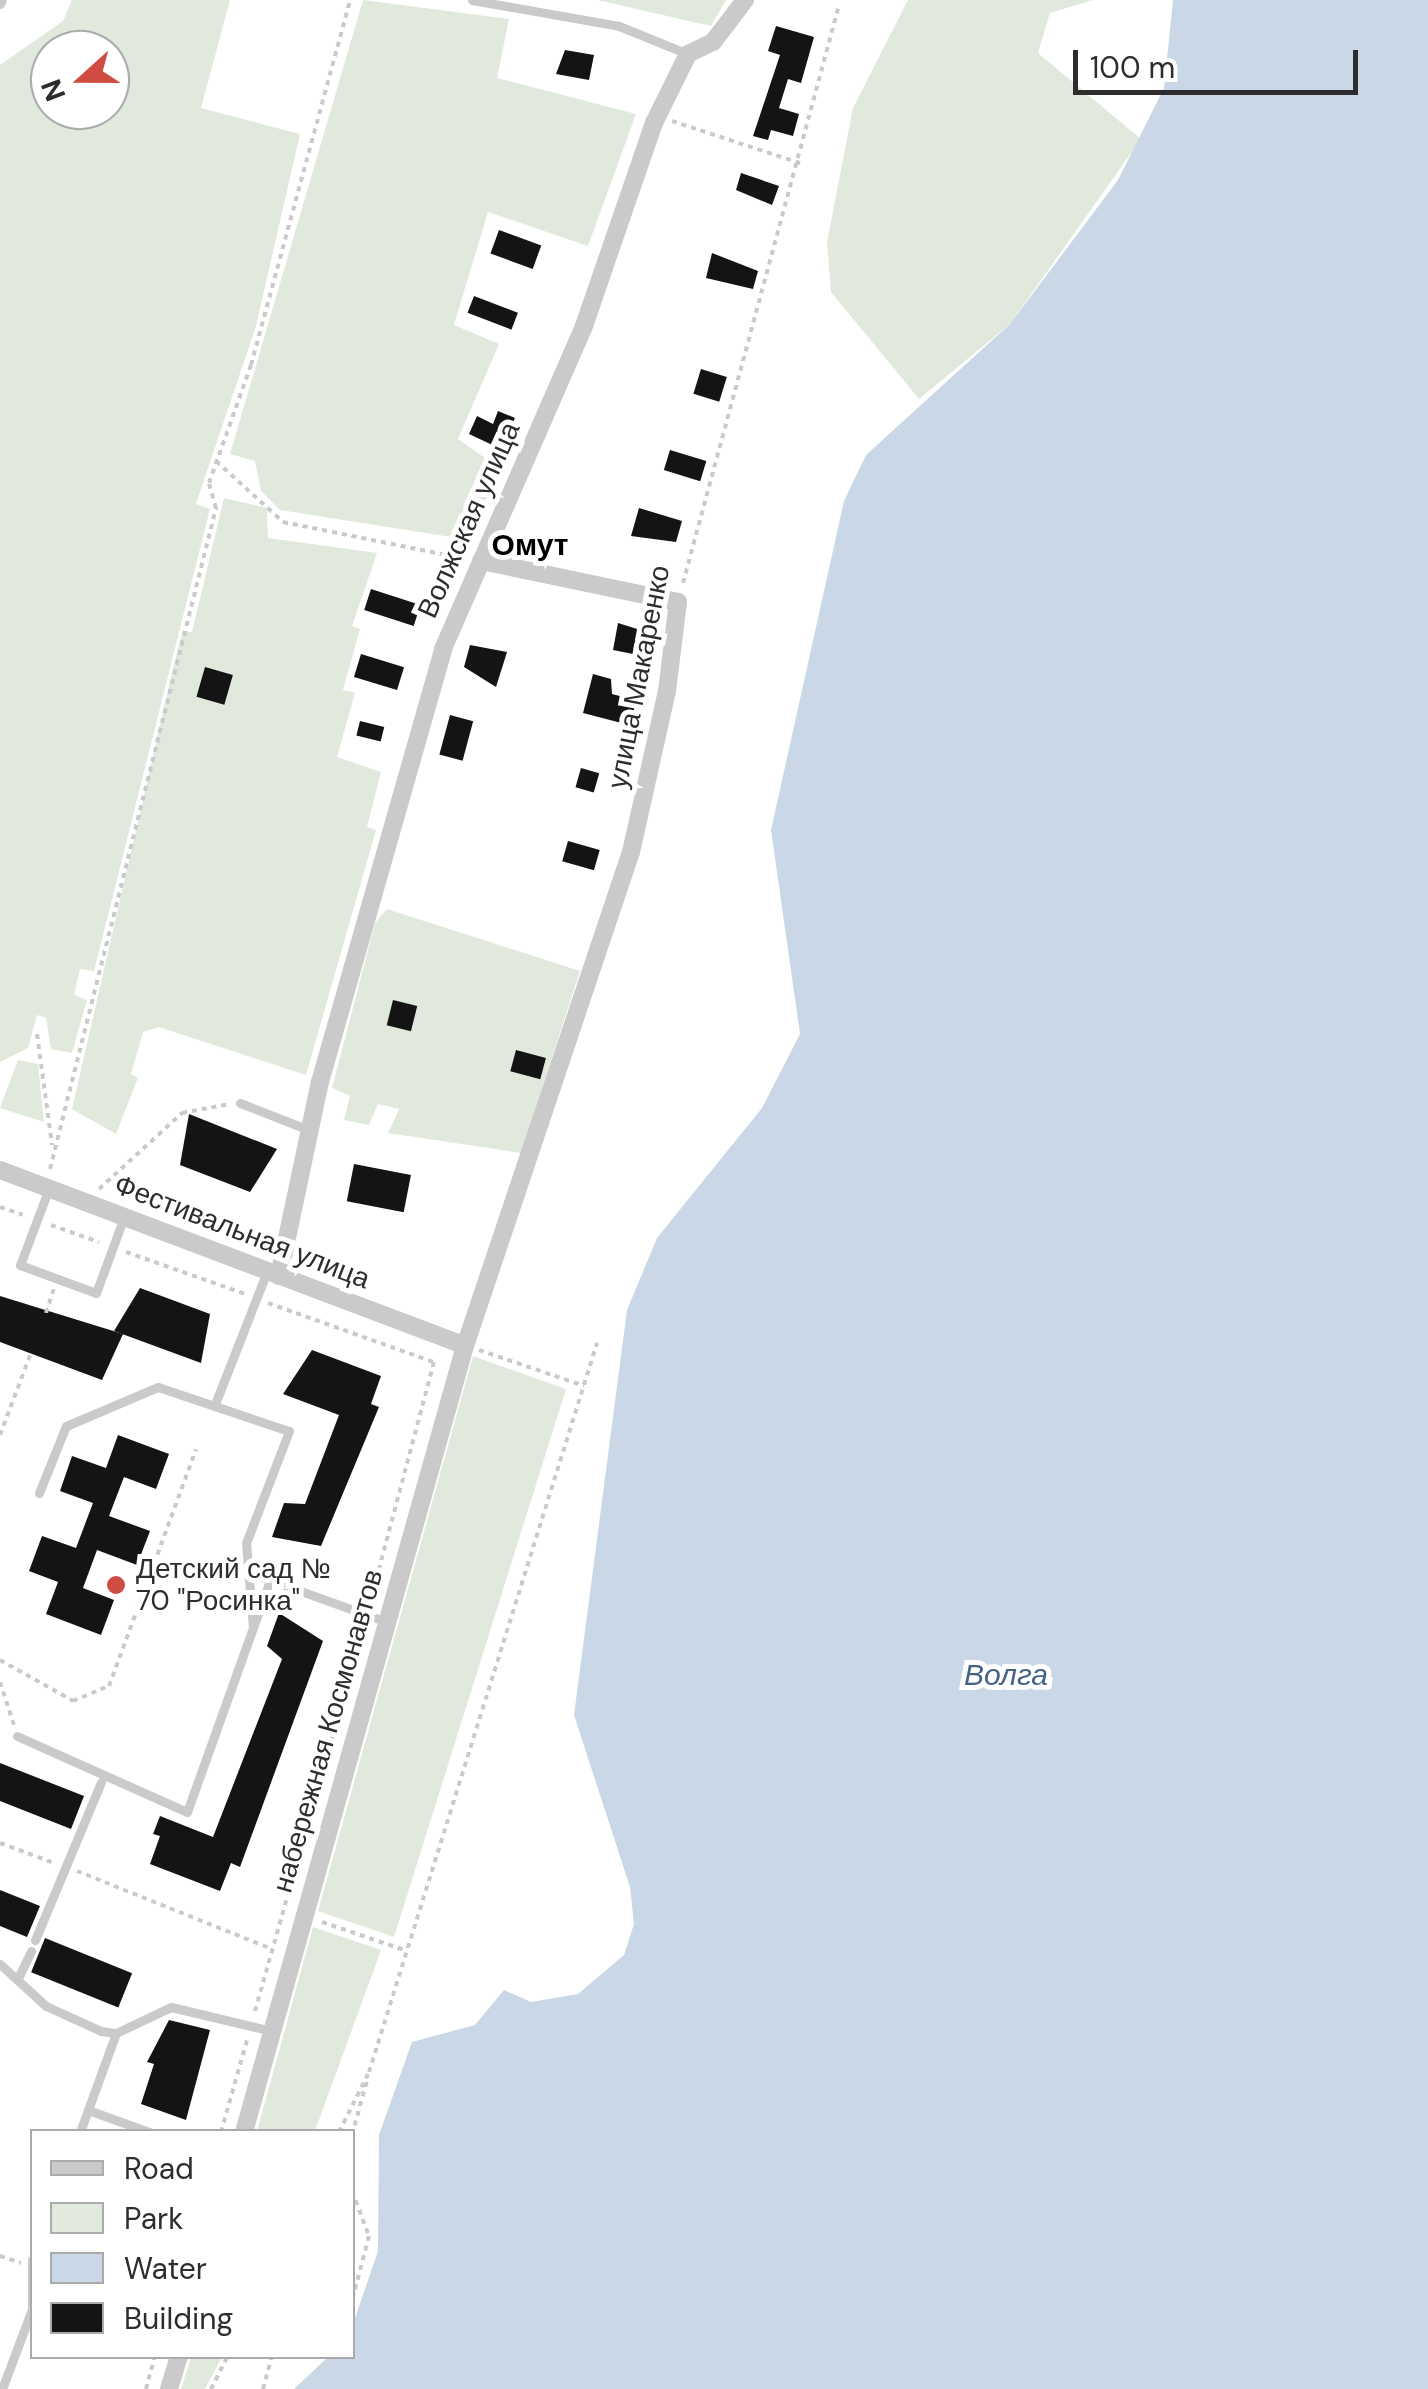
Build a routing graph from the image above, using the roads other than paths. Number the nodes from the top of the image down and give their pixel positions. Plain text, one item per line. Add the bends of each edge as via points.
1 (472, 0) edge
2 (744, 0) edge
3 (688, 54) junction
4 (481, 561) junction
5 (240, 1103) road end
6 (314, 1131) junction
7 (0, 1170) edge
8 (48, 1188) junction
9 (124, 1217) junction
10 (273, 1274) junction
11 (465, 1346) junction
12 (215, 1404) junction
13 (39, 1493) dead end
14 (248, 1572) junction
15 (270, 1580) junction
16 (386, 1622) junction
17 (253, 1628) junction
18 (17, 1736) road end
19 (102, 1782) junction
20 (36, 1940) dead end
21 (30, 1951) dead end
22 (0, 1964) edge
23 (18, 1978) junction
24 (272, 2031) junction
25 (116, 2033) junction
26 (88, 2110) junction
27 (81, 2129) edge
28 (142, 2129) edge
29 (245, 2129) edge
30 (30, 2314) edge
31 (178, 2359) edge
32 (2, 2389) edge
33 (170, 2389) edge

1 - 3 lane via 620,26
2 - 3 street, Волжская улица via 713,42
3 - 4 street, Волжская улица via 658,116 584,326
4 - 6 street, Волжская улица via 422,713
4 - 11 street, улица Макаренко via 678,602 631,852
5 - 6 lane
6 - 10 street, Волжская улица
7 - 8 street, Фестивальная улица
8 - 9 street, Фестивальная улица
8 - 9 lane via 20,1265 96,1293
9 - 10 street, Фестивальная улица
10 - 11 street, Фестивальная улица
10 - 12 lane
11 - 16 street, набережная Космонавтов
12 - 13 lane via 158,1387 66,1426
12 - 14 lane via 289,1432 246,1543
14 - 15 lane
14 - 17 lane
15 - 16 lane
15 - 17 lane
16 - 24 street, набережная Космонавтов
17 - 19 lane via 187,1812
18 - 19 lane via 95,1768
19 - 20 lane
21 - 23 lane
22 - 23 lane
23 - 25 lane via 46,2006
24 - 25 lane via 171,2007
24 - 29 street, набережная Космонавтов
25 - 26 lane
26 - 27 lane
26 - 28 lane
30 - 32 lane
31 - 33 street

